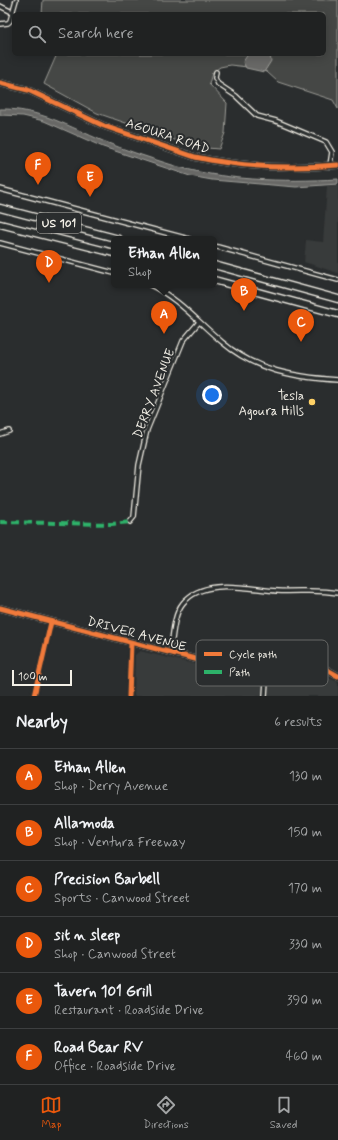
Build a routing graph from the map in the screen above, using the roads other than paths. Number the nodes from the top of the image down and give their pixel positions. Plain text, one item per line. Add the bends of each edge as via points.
1 (16, 0) edge
2 (0, 6) edge
3 (12, 12) edge
4 (14, 12) edge
5 (12, 16) edge
6 (0, 24) edge
7 (216, 72) dead end
8 (0, 83) edge
9 (338, 164) edge
10 (330, 165) junction
11 (0, 189) edge
12 (0, 208) edge
13 (0, 224) edge
14 (178, 236) edge
15 (111, 237) edge
16 (0, 242) edge
17 (217, 247) edge
18 (111, 252) edge
19 (217, 266) edge
20 (111, 272) edge
21 (338, 280) edge
22 (217, 281) edge
23 (155, 288) edge
24 (338, 299) edge
25 (338, 314) edge
26 (199, 322) junction
27 (338, 380) edge
28 (9, 431) dead end
29 (0, 434) edge
30 (130, 522) dead end
31 (338, 593) edge
32 (0, 608) edge
33 (51, 622) junction
34 (131, 643) junction
35 (170, 653) junction
36 (196, 660) edge
37 (328, 670) edge
38 (338, 676) edge
39 (266, 686) edge
40 (34, 696) edge
41 (128, 696) edge
42 (265, 696) edge

1 - 4 street
2 - 3 street
5 - 6 street via 8,23
7 - 10 street via 218,84 236,96 257,116 276,121 326,142 332,152
8 - 10 main road, AGOURA ROAD via 28,90 104,126 195,157 294,168
9 - 10 main road, AGOURA ROAD
11 - 14 street
12 - 15 highway, US 101
13 - 18 highway, US 101
16 - 20 street
17 - 21 street
19 - 24 highway
22 - 25 highway
23 - 26 street via 174,299
26 - 27 street via 232,350 261,366 294,376
26 - 30 street, DERRY AVENUE via 183,341 147,430 139,465 134,517
28 - 29 street
31 - 35 street via 324,590 277,591 235,587 194,593 178,611
32 - 33 street, DRIVER AVENUE
33 - 34 street, DRIVER AVENUE
33 - 40 street
34 - 35 street, DRIVER AVENUE
34 - 41 street
35 - 36 street, DRIVER AVENUE
37 - 38 street, DRIVER AVENUE
39 - 42 street

